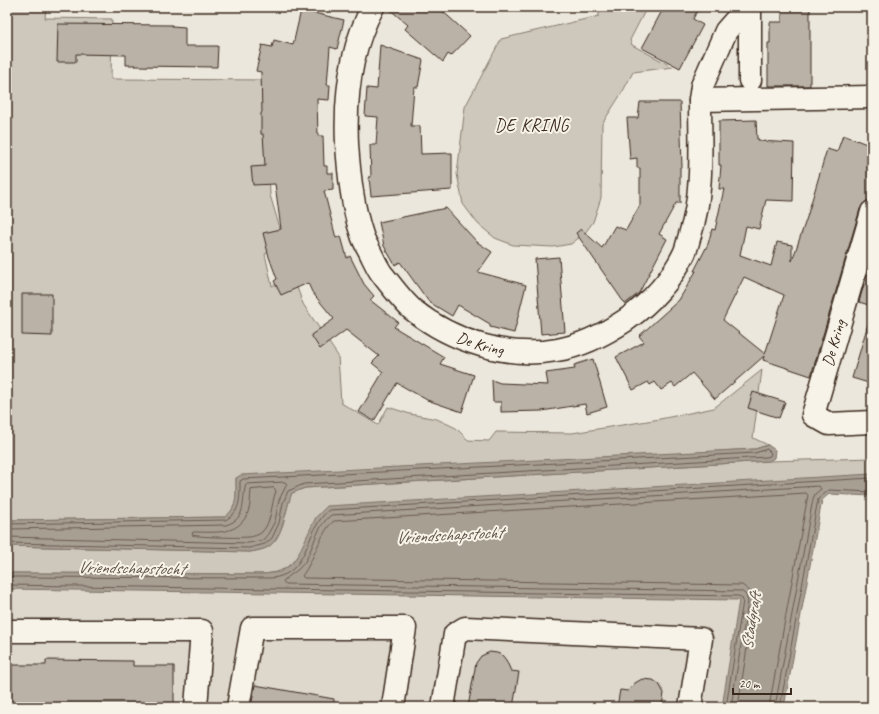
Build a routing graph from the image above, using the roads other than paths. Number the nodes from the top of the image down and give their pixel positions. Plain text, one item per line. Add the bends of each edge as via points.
1 (372, 7) edge
2 (749, 7) edge
3 (750, 80) dead end
4 (872, 97) edge
5 (700, 100) junction
6 (872, 212) edge
7 (872, 422) edge
8 (7, 631) edge
9 (196, 707) edge
10 (238, 707) edge
11 (392, 707) edge
12 (443, 707) edge
13 (690, 707) edge

1 - 5 street, De Kring via 356,49 349,85 347,128 348,167 362,235 381,273 412,309 443,330 482,346 524,352 556,350 587,341 612,329 642,309 665,284 684,254 696,217 700,184
2 - 3 street, De Kring
2 - 5 street, De Kring via 726,31 702,86
4 - 5 street
6 - 7 street, De Kring via 813,414 829,424
8 - 9 street via 202,631
10 - 11 street via 252,628 405,628
12 - 13 street via 455,634 465,628 702,639

